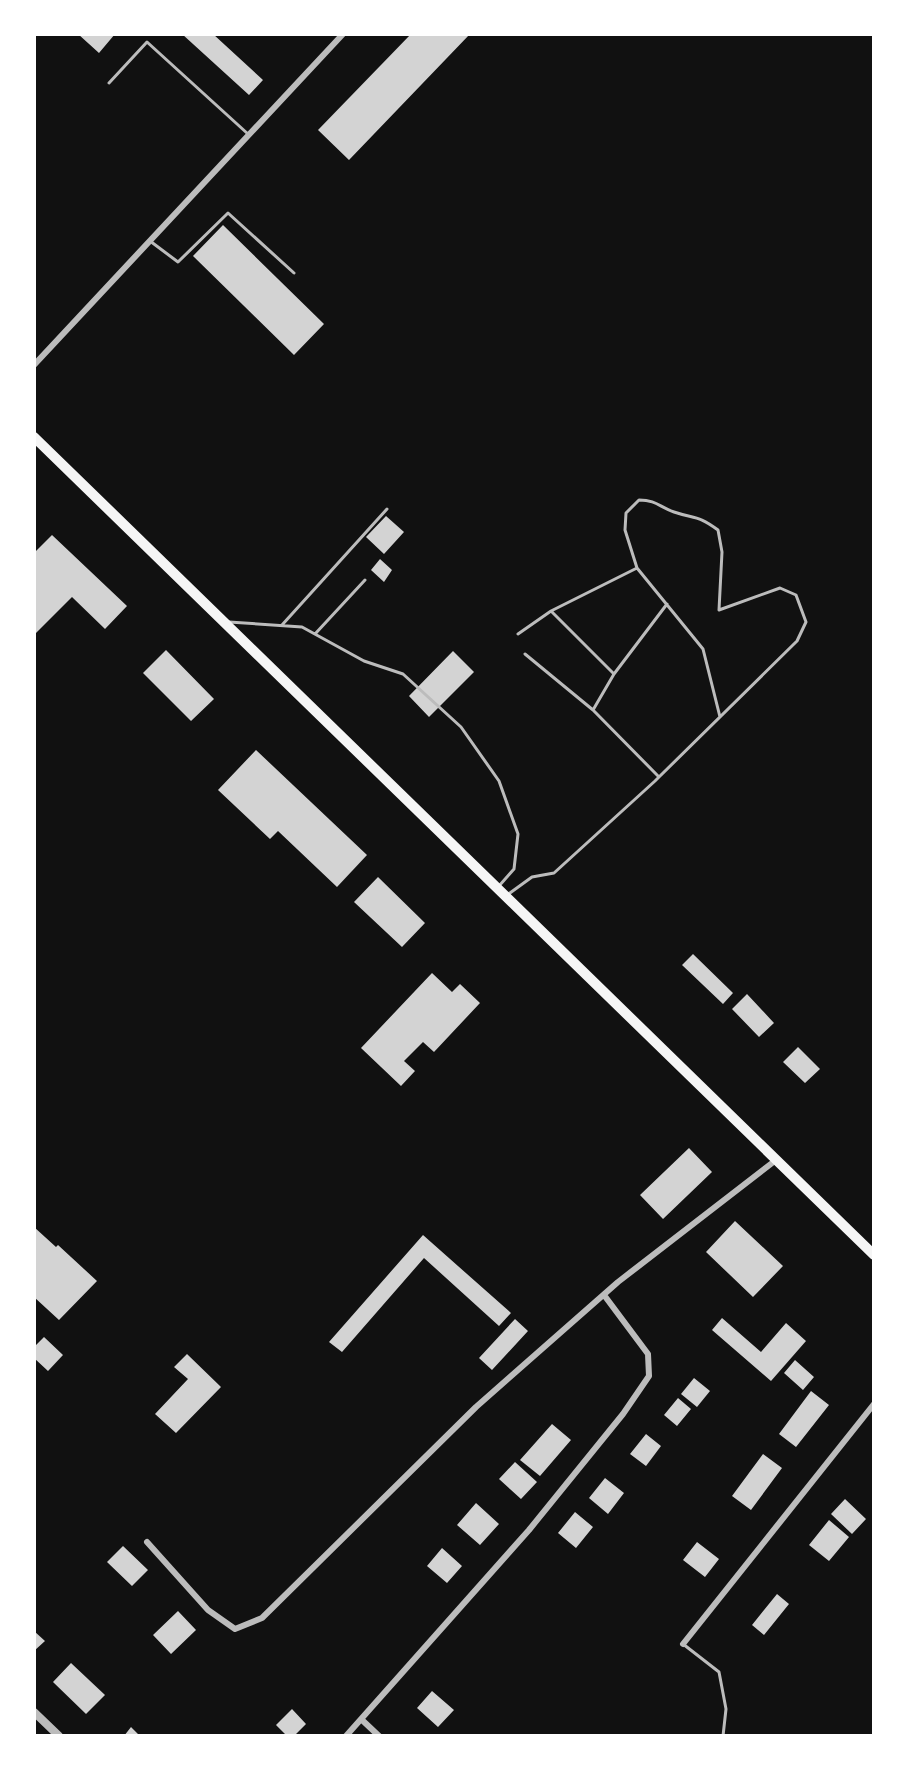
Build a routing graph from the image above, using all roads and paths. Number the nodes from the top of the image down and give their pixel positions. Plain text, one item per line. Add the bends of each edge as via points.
1 (342, 34) edge
2 (109, 83) dead end
3 (249, 135) junction
4 (150, 241) junction
5 (294, 273) dead end
6 (34, 365) edge
7 (34, 437) edge
8 (387, 508) dead end
9 (637, 568) junction
10 (365, 580) dead end
11 (667, 604) junction
12 (551, 611) junction
13 (224, 622) junction
14 (282, 625) junction
15 (315, 634) junction
16 (518, 634) dead end
17 (525, 654) dead end
18 (614, 674) junction
19 (593, 710) junction
20 (720, 717) junction
21 (660, 777) junction
22 (497, 888) junction
23 (506, 897) junction
24 (776, 1160) junction
25 (873, 1255) edge
26 (604, 1295) junction
27 (873, 1404) edge
28 (147, 1542) dead end
29 (683, 1644) joint
30 (34, 1712) edge
31 (361, 1719) junction
32 (59, 1736) edge
33 (346, 1736) edge
34 (379, 1736) edge
35 (723, 1736) edge

1 - 3 street
2 - 3 lane via 147,42
3 - 4 street
4 - 5 lane via 178,262 228,213
4 - 6 street
7 - 13 highway
8 - 14 lane
9 - 11 lane
9 - 12 lane
9 - 20 lane via 625,531 626,513 639,500 653,500 673,512 701,517 718,530 722,552 719,610 780,588 796,595 806,622 797,641
10 - 15 lane
11 - 18 lane
11 - 20 lane via 703,649
12 - 16 lane
12 - 18 lane
13 - 14 lane
13 - 22 highway
14 - 15 lane via 302,627
15 - 22 lane via 364,661 404,674 467,736 499,781 518,834 514,869
17 - 19 lane
18 - 19 lane
19 - 21 lane
20 - 21 lane
21 - 23 lane via 554,873 532,877
22 - 23 highway
23 - 24 highway
24 - 25 highway
24 - 26 street
26 - 28 street via 476,1407 262,1618 235,1629 208,1610
26 - 31 street via 648,1354 649,1376 529,1530
27 - 29 street
29 - 35 lane via 718,1672 726,1709
30 - 32 street
31 - 33 street
31 - 34 street

